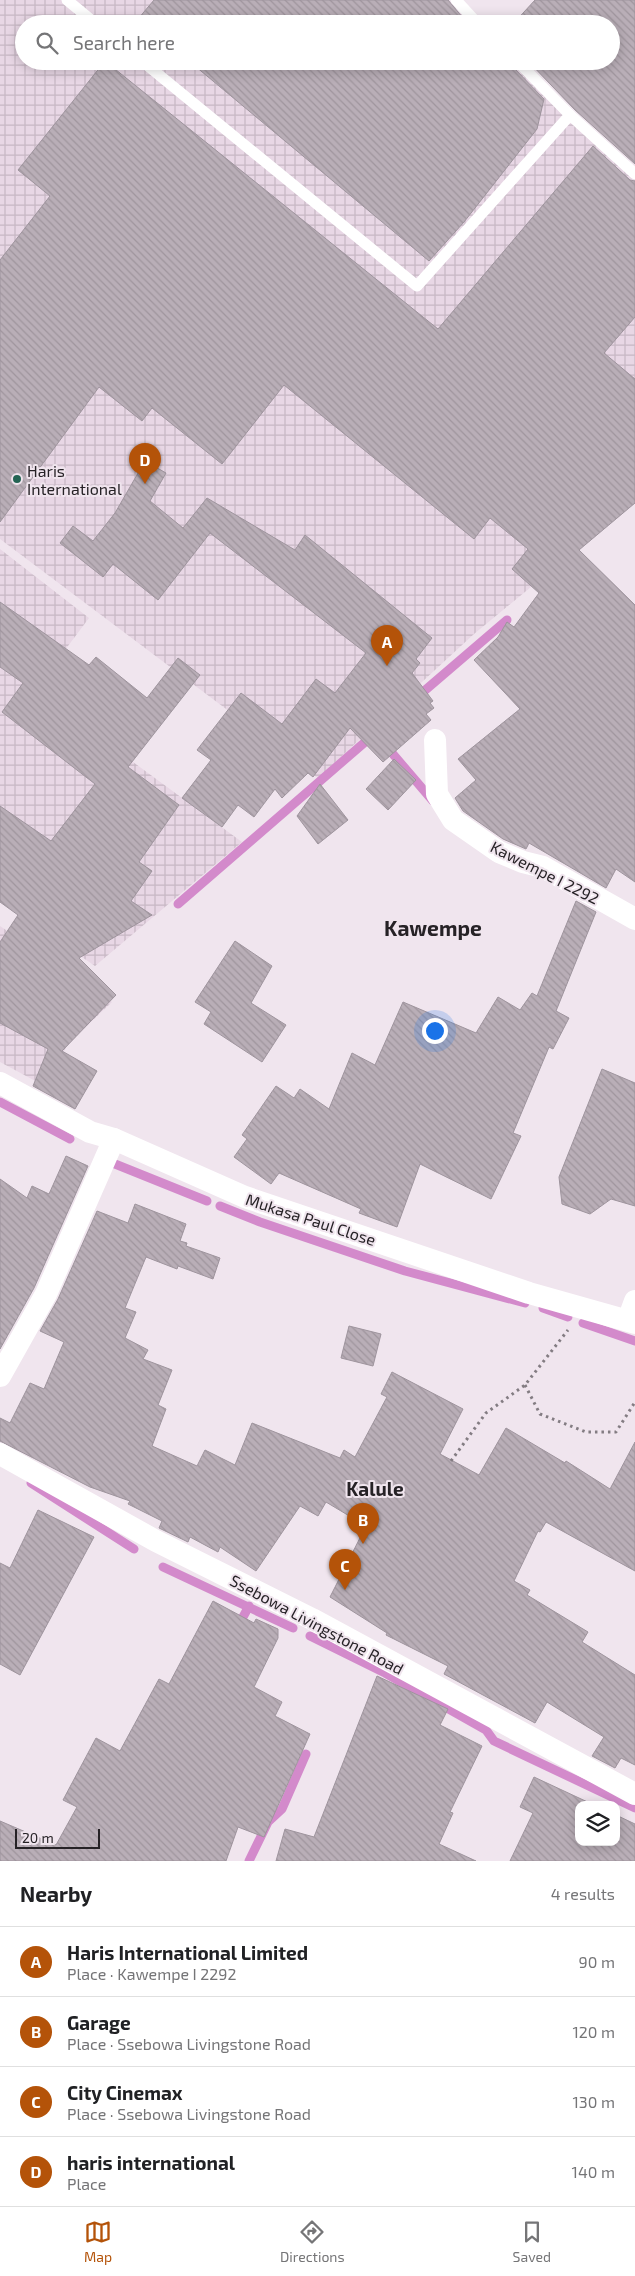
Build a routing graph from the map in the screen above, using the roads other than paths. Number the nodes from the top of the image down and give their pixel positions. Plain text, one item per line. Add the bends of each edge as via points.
1 (67, 0) edge
2 (456, 0) edge
3 (85, 15) edge
4 (470, 15) edge
5 (153, 70) edge
6 (526, 70) edge
7 (570, 115) junction
8 (635, 174) edge
9 (435, 740) dead end
10 (635, 919) edge
11 (0, 1083) edge
12 (114, 1139) junction
13 (633, 1315) edge
14 (0, 1376) edge
15 (0, 1454) edge
16 (635, 1794) edge

1 - 3 lane
2 - 4 lane
5 - 7 lane via 417,286
6 - 7 lane
7 - 8 lane
9 - 10 street, Kawempe I 2292 via 437,794 452,820 499,852 543,867
11 - 12 street, Mukasa Paul Close via 90,1132
12 - 13 street, Mukasa Paul Close via 245,1197 529,1293 584,1309
12 - 14 street via 46,1294
15 - 16 street, Ssebowa Livingstone Road via 156,1541 312,1619

